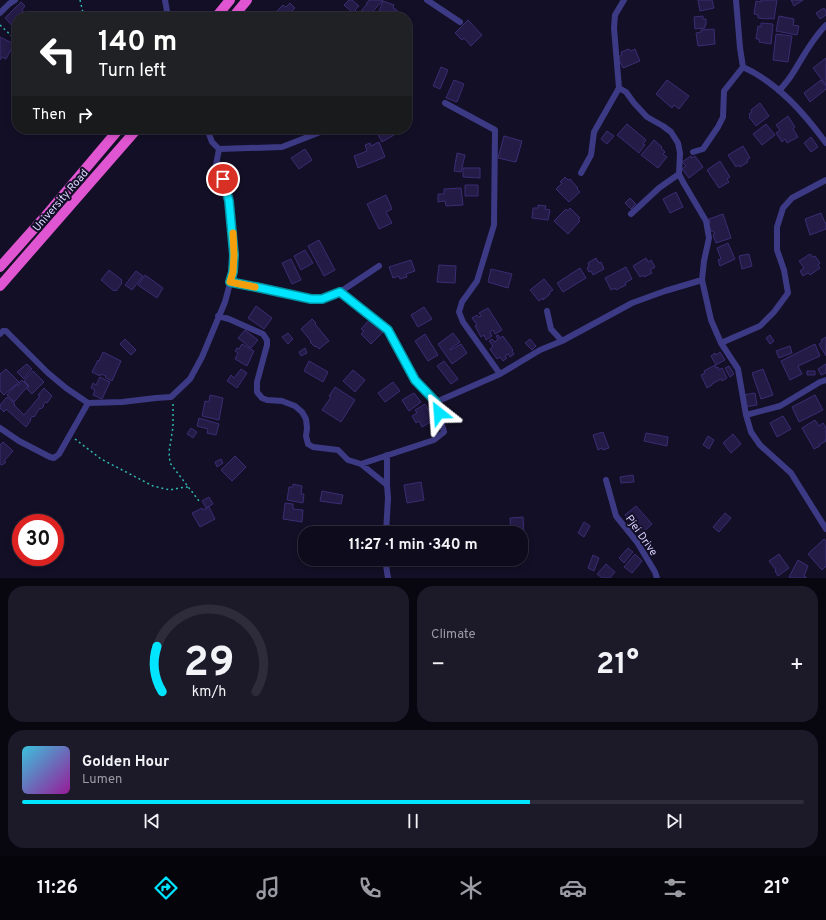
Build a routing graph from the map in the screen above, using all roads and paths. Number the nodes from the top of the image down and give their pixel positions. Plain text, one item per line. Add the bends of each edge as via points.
1 (16, 0) edge
2 (80, 0) edge
3 (165, 0) edge
4 (230, 0) edge
5 (247, 0) edge
6 (427, 0) edge
7 (624, 0) edge
8 (736, 0) edge
9 (83, 12) edge
10 (167, 12) edge
11 (220, 12) edge
12 (237, 12) edge
13 (0, 13) edge
14 (460, 22) dead end
15 (0, 25) edge
16 (826, 25) edge
17 (12, 36) edge
18 (743, 67) junction
19 (619, 88) junction
20 (779, 91) junction
21 (444, 103) dead end
22 (115, 134) edge
23 (133, 134) edge
24 (209, 134) edge
25 (315, 134) edge
26 (826, 143) edge
27 (219, 149) junction
28 (692, 152) dead end
29 (582, 173) dead end
30 (679, 174) junction
31 (826, 180) edge
32 (631, 214) dead end
33 (379, 266) dead end
34 (0, 267) edge
35 (702, 280) junction
36 (230, 282) junction
37 (0, 286) edge
38 (340, 292) junction
39 (547, 311) dead end
40 (218, 316) junction
41 (0, 334) edge
42 (562, 341) junction
43 (721, 343) junction
44 (500, 374) junction
45 (826, 380) edge
46 (171, 397) junction
47 (436, 402) junction
48 (88, 403) junction
49 (746, 416) junction
50 (0, 428) edge
51 (70, 435) junction
52 (387, 455) junction
53 (361, 464) junction
54 (606, 480) dead end
55 (387, 485) junction
56 (189, 487) junction
57 (199, 501) dead end
58 (386, 526) edge
59 (826, 528) edge
60 (386, 566) edge
61 (388, 578) edge
62 (657, 578) edge

1 - 13 street
2 - 9 path
3 - 10 street
4 - 11 highway
5 - 12 highway
6 - 14 street
7 - 19 street via 615,15 614,28
8 - 18 street
15 - 17 path
16 - 20 street
18 - 20 street
18 - 28 street via 724,91 723,117 718,127 703,148
19 - 29 street via 594,132 591,155
19 - 30 street via 626,92 647,117 671,132 678,143 680,153
20 - 26 street via 798,108
21 - 44 street via 495,130 494,225 477,281 462,302 459,312 463,322
22 - 34 highway, University Road
23 - 37 highway, University Road
24 - 27 street
25 - 27 street via 282,147
27 - 36 street via 216,165 229,201 234,255
30 - 32 street via 659,188
30 - 35 street via 706,221 709,238
31 - 43 street via 792,198 783,208 777,227 777,250 788,292 760,326
33 - 38 street
35 - 42 street via 632,303
35 - 43 street via 711,320
36 - 38 street via 311,299 322,299
36 - 40 street
38 - 47 street via 388,330 415,380
39 - 42 street via 551,328
40 - 46 street via 202,357 190,379
40 - 53 street via 263,334 267,340 268,345 257,382 257,392 262,398 282,401 302,412 306,419 308,444 313,448 338,450 348,460
41 - 48 street via 6,332 48,373
42 - 44 street via 540,350
43 - 49 street via 738,369
44 - 47 street
45 - 49 street via 780,406
46 - 48 street
46 - 56 path via 174,427 169,452 170,463
47 - 52 street via 444,432 434,440
48 - 51 street
49 - 59 street via 751,432 760,445 791,473
50 - 51 street via 19,441 54,458
51 - 56 path via 101,459 153,486 170,490
52 - 53 street
52 - 55 street
53 - 55 street
54 - 62 street, Pjei Drive via 616,516 637,542
55 - 58 street
56 - 57 path
60 - 61 street

